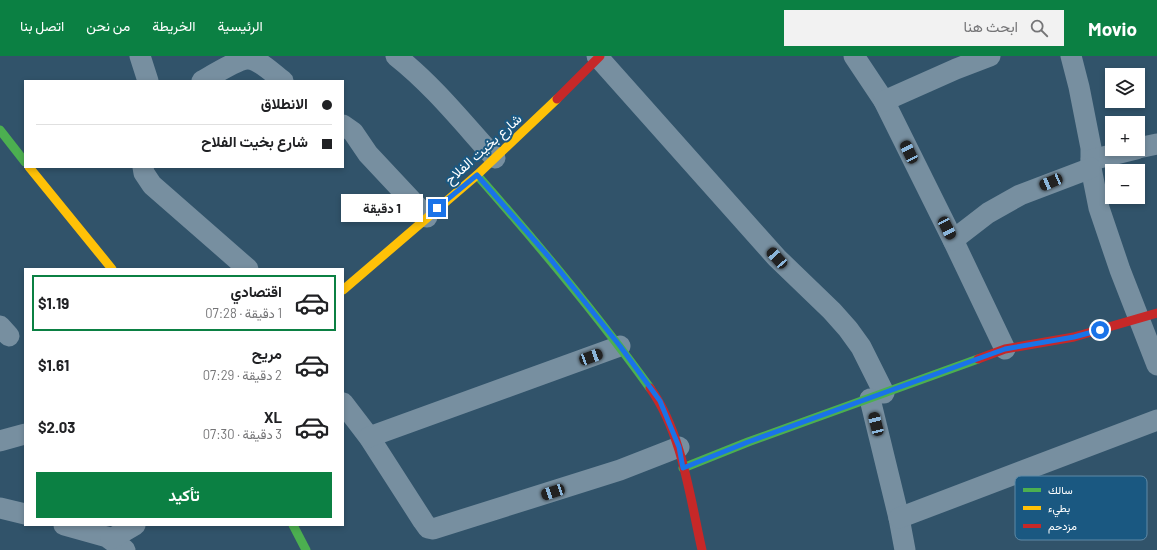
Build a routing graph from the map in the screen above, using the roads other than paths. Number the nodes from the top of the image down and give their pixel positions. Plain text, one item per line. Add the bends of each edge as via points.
1 (140, 56) edge
2 (396, 56) edge
3 (598, 56) edge
4 (854, 56) edge
5 (990, 56) edge
6 (1072, 56) edge
7 (148, 80) edge
8 (204, 80) edge
9 (282, 80) edge
10 (884, 101) junction
11 (344, 126) edge
12 (0, 130) edge
13 (1157, 144) edge
14 (1145, 147) edge
15 (1116, 156) edge
16 (495, 158) junction
17 (24, 161) edge
18 (1091, 164) junction
19 (30, 168) edge
20 (143, 168) edge
21 (477, 175) junction
22 (427, 216) junction
23 (953, 240) junction
24 (111, 268) edge
25 (247, 268) edge
26 (344, 289) edge
27 (1148, 316) edge
28 (620, 346) junction
29 (1005, 349) junction
30 (1157, 365) edge
31 (877, 396) junction
32 (344, 404) edge
33 (1157, 420) edge
34 (24, 434) edge
35 (369, 437) junction
36 (0, 441) edge
37 (679, 447) junction
38 (683, 468) junction
39 (0, 508) edge
40 (24, 514) edge
41 (899, 518) junction
42 (68, 526) edge
43 (134, 526) edge
44 (294, 526) edge
45 (118, 545) edge
46 (306, 550) edge
47 (702, 550) edge
48 (905, 550) edge

1 - 7 street
2 - 16 street via 438,94
3 - 16 street, شارع بخيت الفلاح
3 - 31 street via 777,258 848,330 861,347
4 - 10 street
5 - 10 street
6 - 18 street via 1091,148
8 - 9 street via 249,59 258,62
10 - 23 street
11 - 22 street via 353,132 368,154
12 - 17 street
13 - 14 street
15 - 18 street
16 - 21 street, شارع بخيت الفلاح
18 - 23 street via 1020,195 988,213
18 - 27 street via 1099,208
19 - 24 street
20 - 25 street via 152,184
21 - 22 street, شارع بخيت الفلاح
21 - 28 street via 548,256
22 - 26 street, شارع بخيت الفلاح
23 - 29 street
27 - 29 street via 1074,337
27 - 30 street
28 - 35 street
28 - 37 street via 660,401
29 - 31 street
31 - 38 street
31 - 41 street
32 - 35 street
33 - 41 street
34 - 36 street
35 - 37 street via 423,521 428,528 433,529 620,470
37 - 38 street
38 - 47 street
39 - 40 street
41 - 48 street
42 - 45 street via 107,537
43 - 45 street
44 - 46 street

